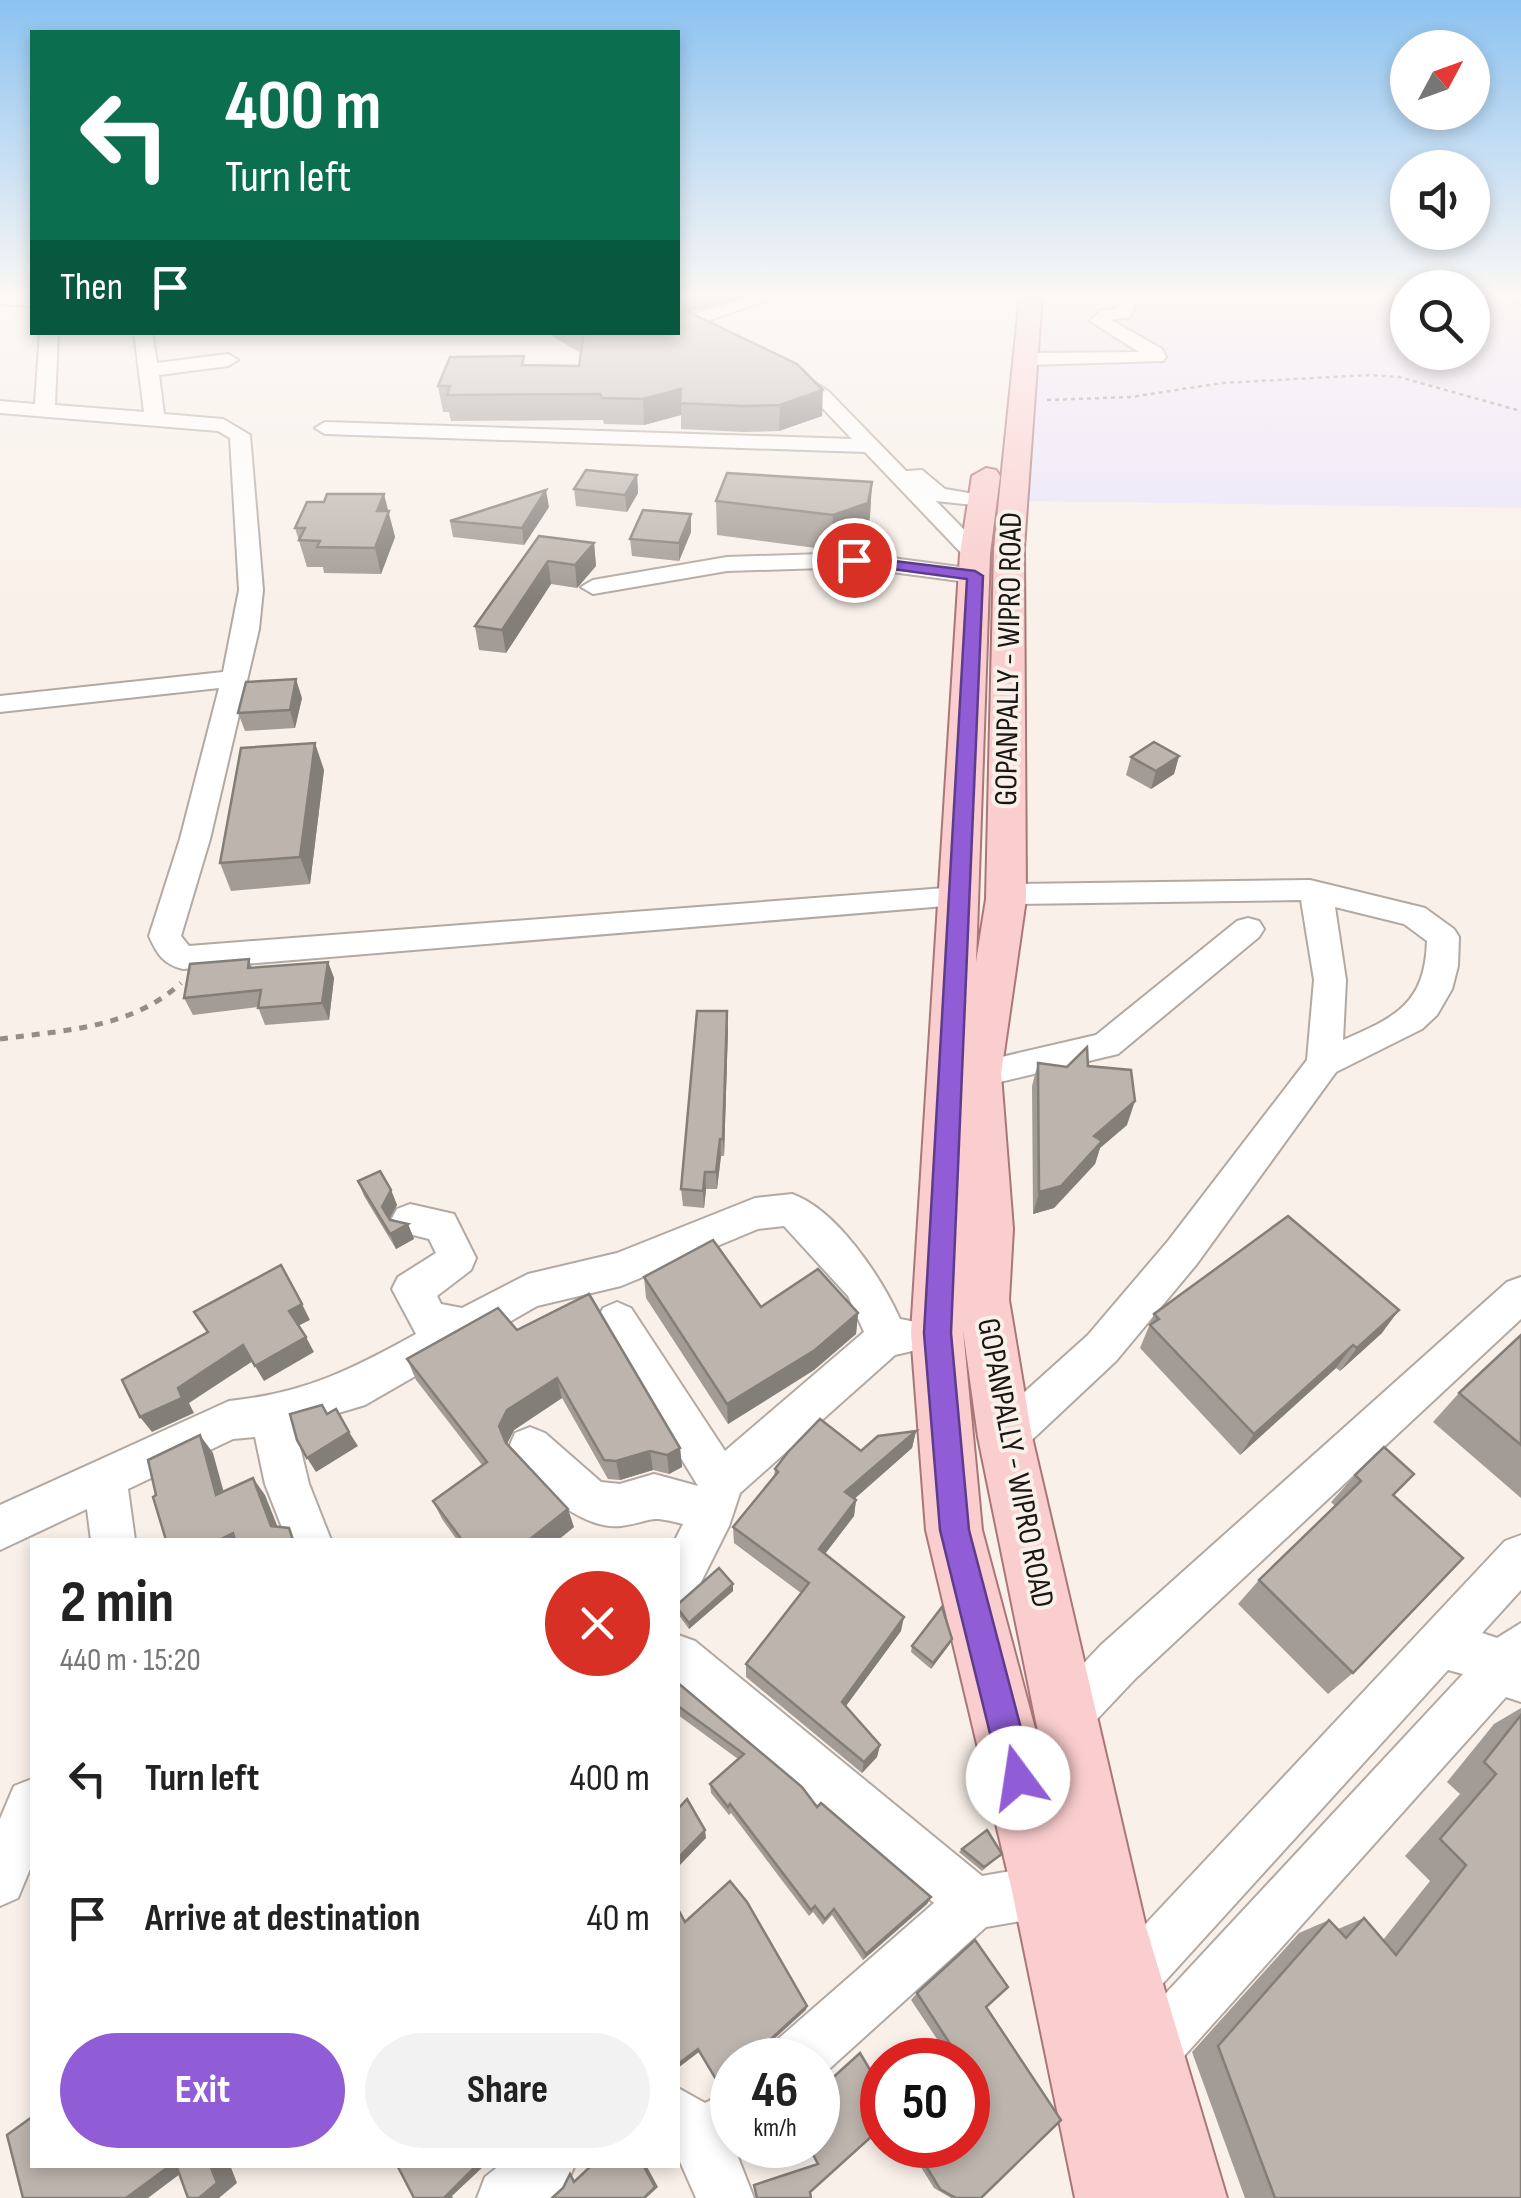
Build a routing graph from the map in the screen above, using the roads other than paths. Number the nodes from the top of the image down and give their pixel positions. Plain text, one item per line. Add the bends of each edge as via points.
1 (45, 398) edge
2 (152, 398) edge
3 (822, 398) edge
4 (835, 398) edge
5 (1006, 398) edge
6 (1015, 398) edge
7 (0, 407) edge
8 (45, 410) junction
9 (155, 419) junction
10 (325, 428) dead end
11 (870, 446) junction
12 (984, 502) junction
13 (975, 565) junction
14 (593, 587) dead end
15 (232, 679) junction
16 (0, 704) edge
17 (1310, 890) junction
18 (1006, 894) junction
19 (958, 897) junction
20 (1248, 929) dead end
21 (1324, 1063) junction
22 (979, 1074) junction
23 (410, 1220) edge
24 (1521, 1294) edge
25 (616, 1320) dead end
26 (466, 1329) junction
27 (938, 1333) junction
28 (886, 1338) junction
29 (271, 1413) junction
30 (1005, 1437) junction
31 (530, 1447) dead end
32 (104, 1479) junction
33 (718, 1496) junction
34 (0, 1528) edge
35 (113, 1538) edge
36 (308, 1538) edge
37 (1521, 1556) edge
38 (680, 1576) edge
39 (1440, 1644) junction
40 (680, 1660) edge
41 (1515, 1663) edge
42 (1066, 1716) junction
43 (30, 1809) edge
44 (0, 1880) edge
45 (1044, 1891) junction
46 (974, 1903) junction
47 (1128, 1982) junction
48 (822, 2038) edge
49 (1148, 2054) junction
50 (705, 2126) edge
51 (542, 2168) edge
52 (506, 2198) edge
53 (724, 2198) edge
54 (1113, 2198) edge
55 (1189, 2198) edge

1 - 8 street
2 - 9 street
3 - 11 street
4 - 12 street via 928,489 951,500
5 - 12 main road, GOPANPALLY - WIPRO ROAD
6 - 18 main road, GOPANPALLY - WIPRO ROAD
7 - 8 street
8 - 9 street
9 - 15 street via 222,425 240,435 252,590
10 - 11 street
11 - 13 street
12 - 13 main road, GOPANPALLY - WIPRO ROAD
13 - 14 street via 728,564
13 - 19 main road, GOPANPALLY - WIPRO ROAD
15 - 16 street
15 - 19 street via 165,936 183,958
17 - 18 street
17 - 21 street via 1319,906 1330,980
17 - 21 street via 1414,916 1443,937 1444,962 1418,1018
18 - 22 main road, GOPANPALLY - WIPRO ROAD
19 - 27 main road, GOPANPALLY - WIPRO ROAD
20 - 22 street via 1106,1045
21 - 30 street via 1102,1348
22 - 30 main road, GOPANPALLY - WIPRO ROAD via 989,1229 984,1300
23 - 26 street via 441,1226 457,1258 412,1289 430,1322
24 - 42 street
25 - 33 street
26 - 28 street via 528,1291 622,1269 754,1214 792,1210 880,1310
26 - 29 street via 350,1392
27 - 28 street
27 - 45 main road, GOPANPALLY - WIPRO ROAD via 954,1530
28 - 33 street
29 - 32 street via 229,1420
29 - 36 street
30 - 42 main road, GOPANPALLY - WIPRO ROAD
31 - 33 street via 591,1502
32 - 34 street
32 - 35 street
33 - 38 street
37 - 39 street
39 - 41 street
39 - 47 street
40 - 46 street
41 - 49 street
42 - 47 main road, GOPANPALLY - WIPRO ROAD
43 - 44 street
45 - 46 street
45 - 54 main road, GOPANPALLY - WIPRO ROAD
46 - 48 street
47 - 49 main road, GOPANPALLY - WIPRO ROAD
49 - 55 main road, GOPANPALLY - WIPRO ROAD
50 - 53 street
51 - 52 street

